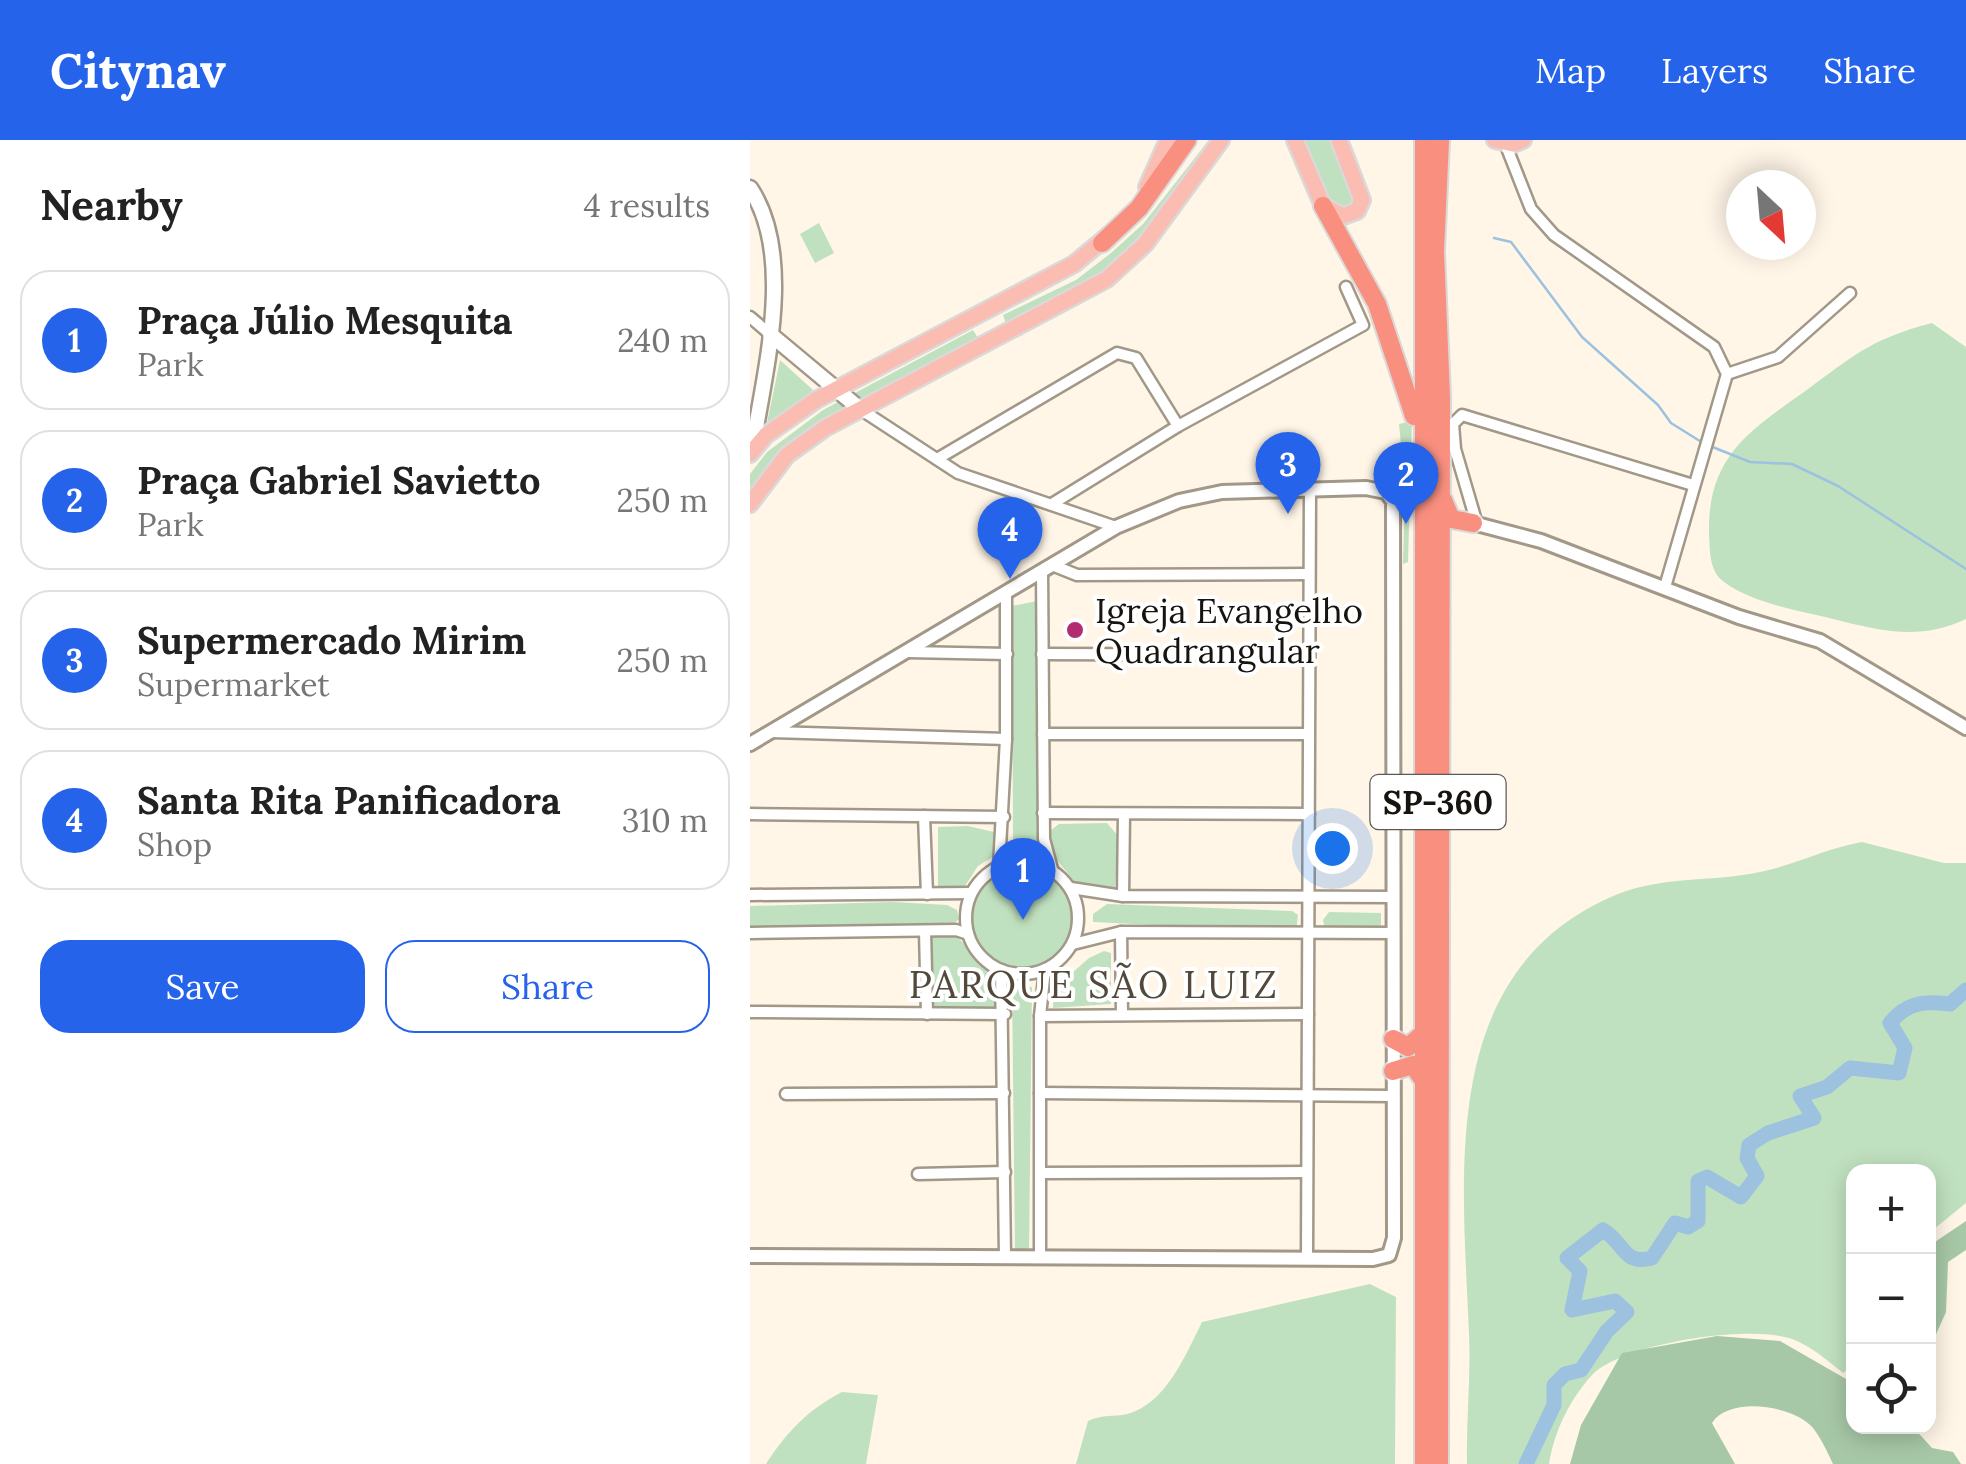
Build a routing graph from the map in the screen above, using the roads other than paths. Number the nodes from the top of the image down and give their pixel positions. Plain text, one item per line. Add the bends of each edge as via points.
1 (1168, 140) edge
2 (1187, 140) edge
3 (1220, 140) edge
4 (1343, 140) edge
5 (1424, 140) edge
6 (1440, 140) edge
7 (1523, 140) edge
8 (1295, 142) edge
9 (1500, 142) edge
10 (750, 188) edge
11 (1323, 206) junction
12 (1102, 243) junction
13 (1346, 287) dead end
14 (1850, 293) dead end
15 (750, 317) edge
16 (963, 321) junction
17 (770, 334) junction
18 (960, 356) junction
19 (1727, 374) junction
20 (836, 390) junction
21 (860, 409) junction
22 (1178, 426) junction
23 (1421, 442) junction
24 (751, 452) edge
25 (938, 459) junction
26 (1440, 468) junction
27 (1693, 485) junction
28 (1310, 489) junction
29 (751, 500) edge
30 (1052, 504) junction
31 (1475, 524) junction
32 (1116, 526) junction
33 (1438, 563) junction
34 (1047, 568) junction
35 (1309, 574) junction
36 (1665, 586) junction
37 (1006, 593) junction
38 (940, 633) junction
39 (908, 652) junction
40 (946, 654) junction
41 (1006, 654) junction
42 (1042, 654) junction
43 (1308, 656) junction
44 (1966, 728) edge
45 (771, 732) junction
46 (1043, 734) junction
47 (1308, 734) junction
48 (1006, 739) junction
49 (750, 744) edge
50 (1043, 813) junction
51 (750, 814) edge
52 (1124, 814) junction
53 (1309, 814) junction
54 (924, 816) junction
55 (1004, 817) junction
56 (999, 866) junction
57 (1052, 869) junction
58 (1071, 888) junction
59 (927, 894) junction
60 (971, 894) junction
61 (750, 895) edge
62 (1123, 896) junction
63 (1309, 896) junction
64 (1394, 897) junction
65 (925, 931) junction
66 (1122, 932) junction
67 (750, 933) edge
68 (1309, 933) junction
69 (968, 934) junction
70 (1394, 934) junction
71 (1072, 944) junction
72 (1046, 969) junction
73 (1001, 970) junction
74 (750, 1012) edge
75 (926, 1014) junction
76 (1005, 1014) junction
77 (1308, 1014) junction
78 (1040, 1016) junction
79 (1122, 1016) junction
80 (1424, 1034) junction
81 (1392, 1039) junction
82 (1392, 1071) junction
83 (1424, 1081) junction
84 (1004, 1092) junction
85 (1040, 1093) junction
86 (786, 1094) dead end
87 (1307, 1095) junction
88 (1393, 1096) junction
89 (1005, 1172) junction
90 (1306, 1172) junction
91 (1041, 1173) junction
92 (918, 1174) dead end
93 (750, 1256) edge
94 (1005, 1257) junction
95 (1040, 1257) junction
96 (1307, 1257) junction
97 (1424, 1464) edge
98 (1440, 1464) edge

1 - 12 main road via 1140,199
2 - 12 highway via 1139,208
3 - 18 main road via 1168,215 1116,272
4 - 11 main road via 1361,206 1343,216
5 - 23 highway, SP-360
6 - 26 highway, SP-360
7 - 9 main road
8 - 11 main road
9 - 19 street via 1531,209 1554,235 1714,346
10 - 17 main road via 774,244
11 - 23 highway via 1376,304
12 - 16 main road
13 - 22 street via 1363,325
14 - 19 street via 1778,357
15 - 17 street
16 - 18 main road via 980,316 990,330
16 - 20 main road
17 - 20 main road
17 - 24 main road
18 - 21 main road
19 - 27 street
20 - 21 main road
20 - 24 main road via 789,417
21 - 25 street
21 - 29 main road via 787,456
22 - 25 street via 1136,358 1116,352
22 - 30 street
23 - 80 highway, SP-360
25 - 30 street via 958,473
26 - 31 highway via 1446,514
26 - 33 highway, SP-360
27 - 31 street via 1462,415 1453,424 1455,450
27 - 36 street
28 - 32 street via 1200,496
28 - 35 street
28 - 64 street via 1377,488 1390,495 1394,507
30 - 32 street
31 - 33 highway via 1456,529
31 - 36 street
32 - 34 street
33 - 98 highway, SP-360
34 - 35 street via 1076,575
34 - 37 street
34 - 42 street
35 - 43 street
36 - 44 street via 1820,641
37 - 38 street
37 - 41 street
38 - 39 street
38 - 40 street
39 - 40 street
39 - 45 street
40 - 41 street
41 - 48 street
42 - 43 street
42 - 46 street
43 - 47 street
45 - 48 street
45 - 49 street
46 - 47 street
46 - 50 street
47 - 53 street
48 - 55 street
50 - 52 street
50 - 57 street
51 - 54 street
52 - 53 street
52 - 62 street
53 - 63 street
54 - 55 street
54 - 59 street
55 - 56 street
56 - 57 street via 1025,861
56 - 60 street
57 - 58 street
58 - 62 street
58 - 71 street via 1079,921
59 - 60 street
59 - 61 street
60 - 69 street
62 - 63 street
63 - 64 street
63 - 68 street
64 - 70 street
65 - 67 street
65 - 69 street
65 - 75 street
66 - 68 street
66 - 71 street
66 - 79 street
68 - 70 street
68 - 77 street
69 - 73 street
70 - 81 street
71 - 72 street
72 - 73 street
72 - 78 street
73 - 76 street
74 - 75 street
75 - 76 street
76 - 84 street
77 - 79 street
77 - 87 street
78 - 79 street
78 - 85 street
80 - 81 highway via 1408,1047
80 - 83 highway, SP-360
81 - 82 street
82 - 83 highway via 1413,1064
82 - 88 street
83 - 97 highway, SP-360
84 - 86 street
84 - 89 street
85 - 87 street
85 - 91 street
87 - 88 street
87 - 90 street
88 - 96 street via 1392,1252 1381,1258
89 - 92 street
89 - 94 street
90 - 91 street
90 - 96 street
91 - 95 street
93 - 94 street
94 - 95 street
95 - 96 street

